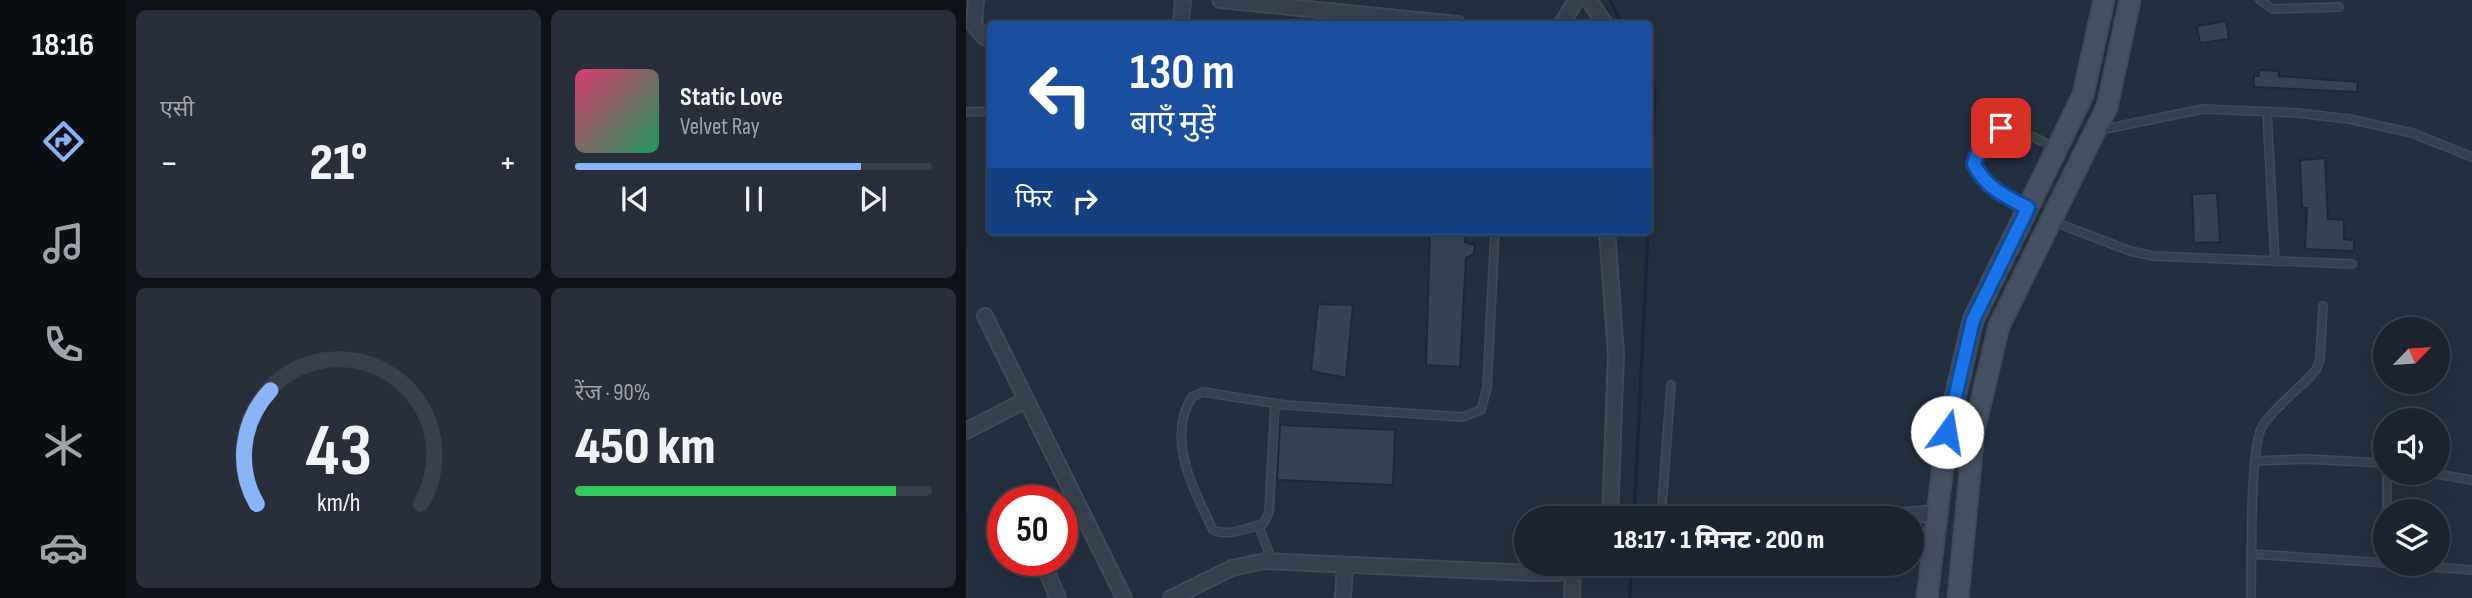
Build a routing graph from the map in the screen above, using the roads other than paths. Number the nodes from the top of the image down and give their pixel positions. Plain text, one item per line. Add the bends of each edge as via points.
1 (976, 0) edge
2 (1183, 0) edge
3 (1220, 0) edge
4 (1576, 0) edge
5 (1590, 0) edge
6 (2104, 0) edge
7 (2130, 0) edge
8 (2260, 0) edge
9 (2339, 7) dead end
10 (1357, 19) edge
11 (1181, 21) edge
12 (1397, 21) edge
13 (1564, 21) edge
14 (1603, 21) edge
15 (987, 37) edge
16 (987, 111) edge
17 (966, 112) edge
18 (2267, 112) junction
19 (2095, 131) junction
20 (2057, 149) junction
21 (2472, 157) edge
22 (2028, 208) junction
23 (2051, 220) junction
24 (1495, 235) edge
25 (1607, 235) edge
26 (2010, 244) junction
27 (2034, 254) junction
28 (2275, 261) junction
29 (2352, 264) dead end
30 (2323, 306) dead end
31 (985, 316) dead end
32 (1671, 385) dead end
33 (1026, 400) junction
34 (1275, 403) junction
35 (966, 431) edge
36 (2256, 461) junction
37 (2373, 462) edge
38 (2450, 476) edge
39 (2472, 480) edge
40 (1610, 506) edge
41 (1662, 506) edge
42 (1081, 513) junction
43 (1937, 513) junction
44 (1078, 514) edge
45 (1924, 514) edge
46 (1258, 525) junction
47 (2253, 554) junction
48 (1272, 562) junction
49 (2373, 562) edge
50 (1345, 565) junction
51 (2450, 568) edge
52 (2472, 570) edge
53 (1514, 572) edge
54 (1049, 576) edge
55 (1573, 576) edge
56 (1058, 598) edge
57 (1124, 598) edge
58 (1171, 598) edge
59 (1343, 598) edge
60 (1572, 598) edge
61 (1927, 598) edge
62 (1958, 598) edge
63 (2251, 598) edge

1 - 15 street via 974,25
2 - 11 street
3 - 10 street
4 - 13 street
5 - 14 street
6 - 20 main road via 2083,95
7 - 19 main road via 2107,107
8 - 9 lane via 2273,9
10 - 12 street
16 - 17 lane
18 - 19 lane via 2191,110
18 - 21 lane via 2350,119 2412,133
18 - 28 lane
19 - 23 main road
20 - 22 main road
20 - 22 lane via 2001,128 1983,139 1974,164 1982,179
22 - 26 main road
23 - 27 main road
23 - 28 lane via 2152,256
24 - 34 lane via 1487,388 1481,410 1462,417
25 - 40 street via 1616,354
26 - 27 main road
26 - 43 main road via 1973,320 1947,432
27 - 62 main road via 1999,326 1974,431
28 - 29 lane
30 - 36 lane via 2316,370 2264,423
31 - 33 street
32 - 41 lane
33 - 35 street
33 - 42 street
34 - 46 lane via 1269,512
34 - 46 lane via 1203,392 1188,403 1181,442 1186,470 1213,530 1234,532
36 - 37 lane
36 - 47 lane
38 - 39 lane
42 - 44 street
42 - 57 street
43 - 45 street
43 - 61 main road
46 - 48 lane
47 - 49 lane
47 - 63 lane
48 - 50 street
48 - 58 street via 1232,568
50 - 53 street
50 - 59 street
51 - 52 lane
54 - 56 street
55 - 60 street

